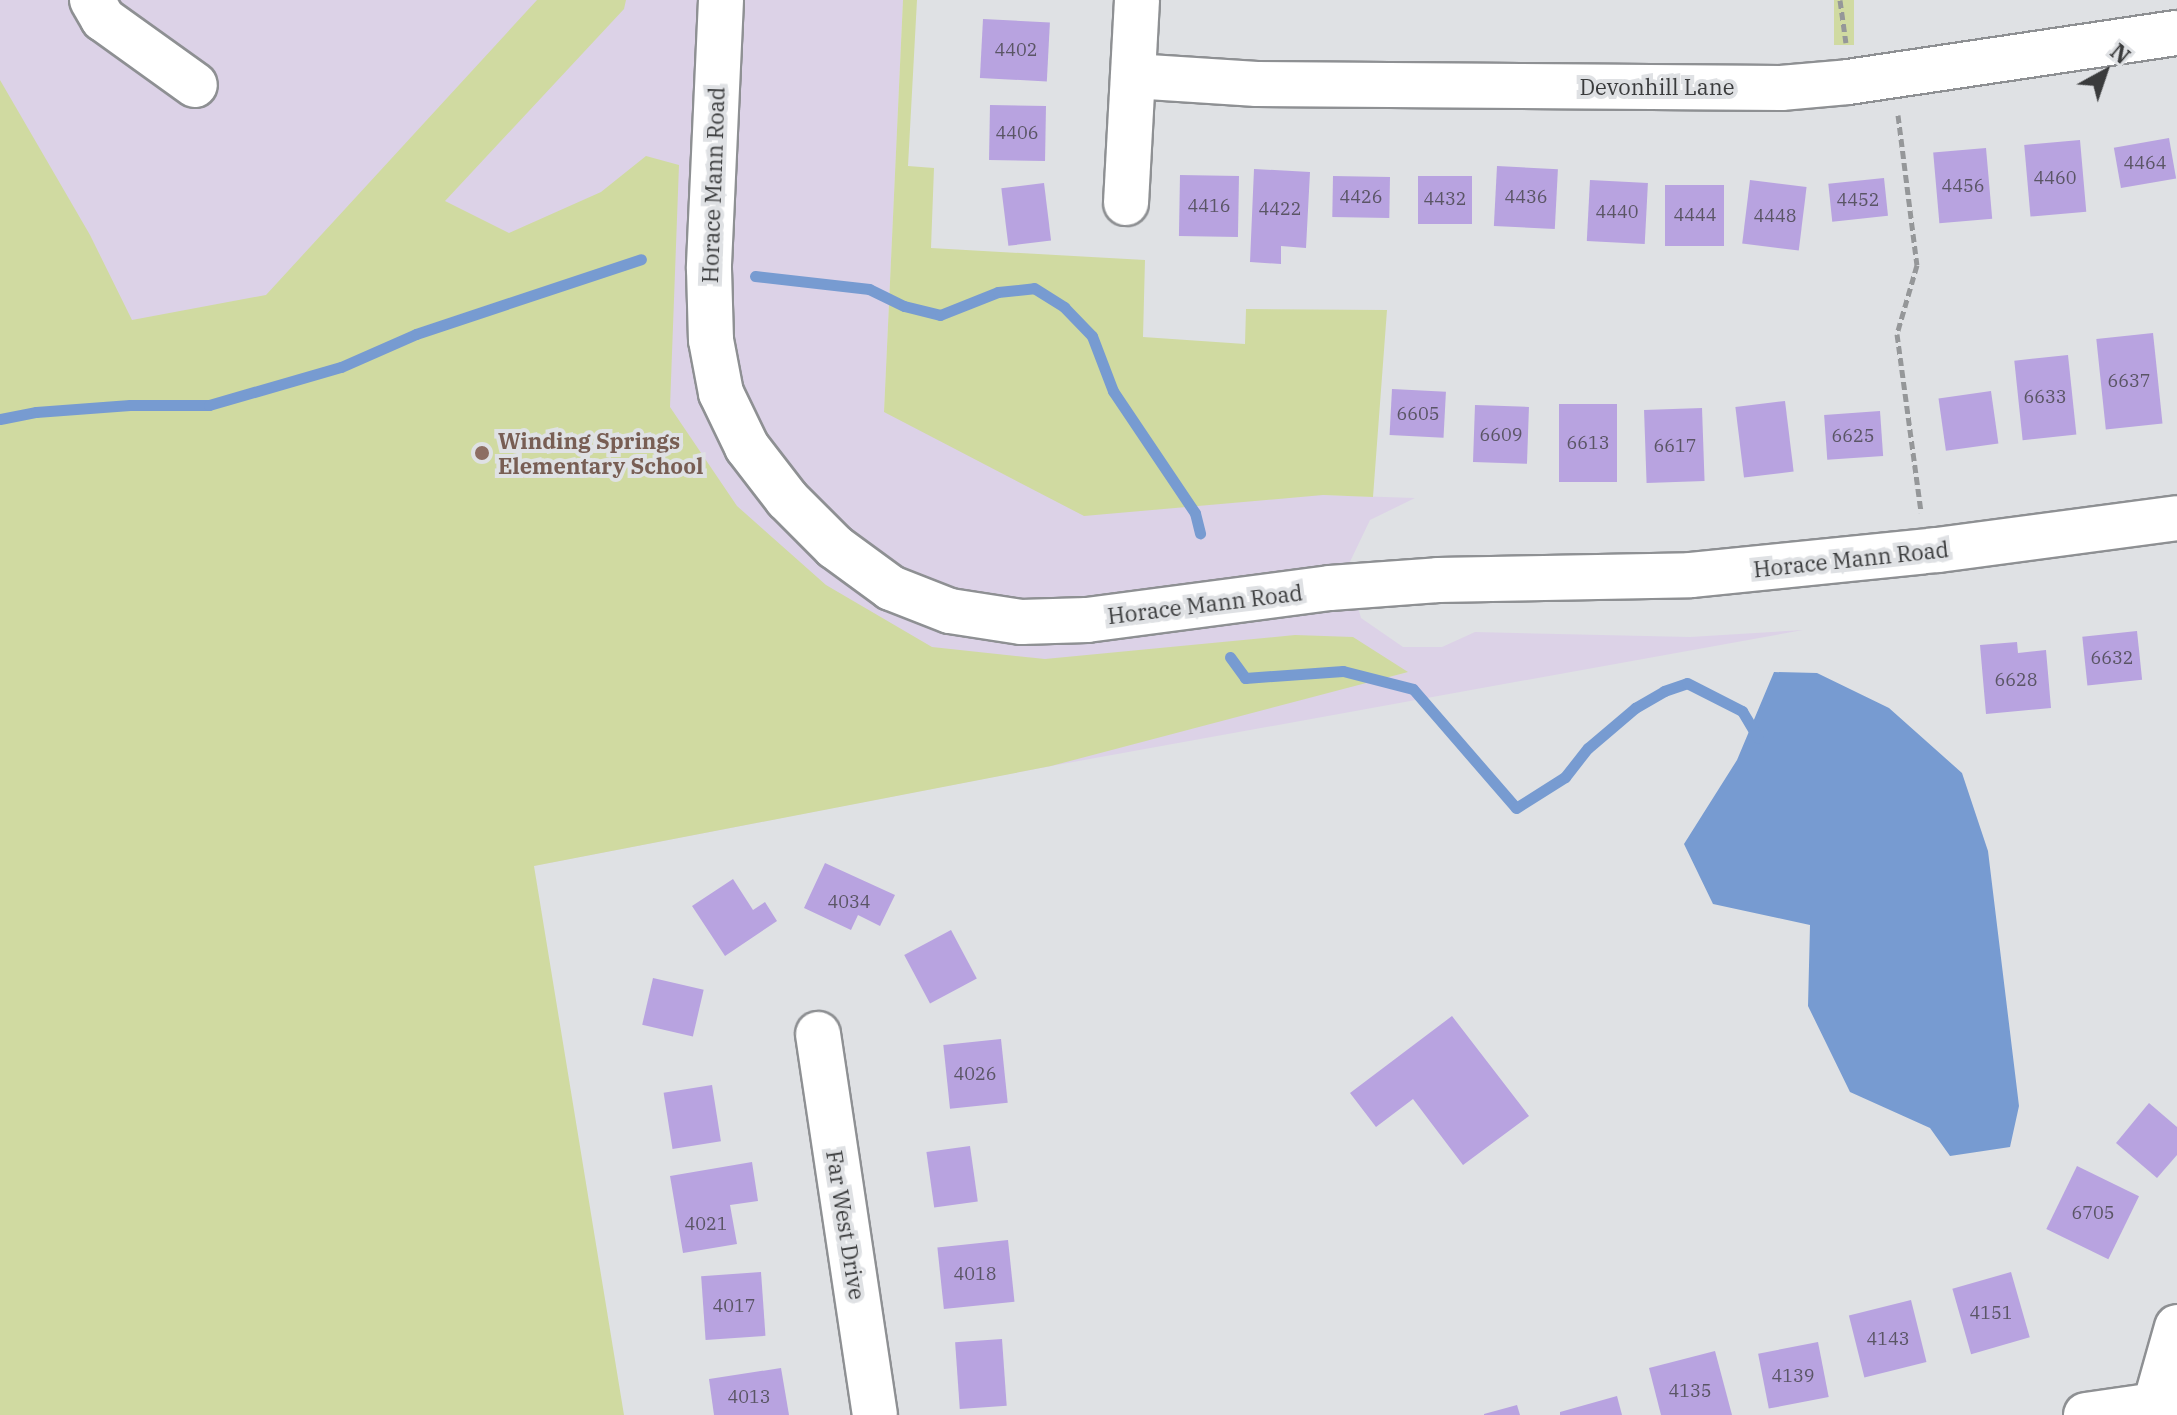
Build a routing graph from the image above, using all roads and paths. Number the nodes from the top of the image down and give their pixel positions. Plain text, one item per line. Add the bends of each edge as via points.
1 (92, 0) edge
2 (721, 0) edge
3 (1137, 0) edge
4 (1840, 0) edge
5 (2159, 23) edge
6 (1847, 52) dead end
7 (1133, 76) junction
8 (195, 85) dead end
9 (1897, 106) dead end
10 (1126, 203) dead end
11 (1921, 513) dead end
12 (2177, 518) edge
13 (818, 1034) dead end
14 (2177, 1327) edge
15 (2155, 1410) edge
16 (875, 1415) edge
17 (2086, 1415) edge

1 - 8 street via 103,19
2 - 12 street, Horace Mann Road via 709,269 711,340 721,393 747,447 787,499 835,547 891,588 950,611 1021,622 1087,620 1330,588 1438,580 1691,575
3 - 7 street
4 - 6 path
5 - 7 street, Devonhill Lane via 1848,82 1781,88 1257,84
7 - 10 street
9 - 11 path via 1917,265 1897,334
13 - 16 street, Far West Drive
14 - 15 street
15 - 17 street

